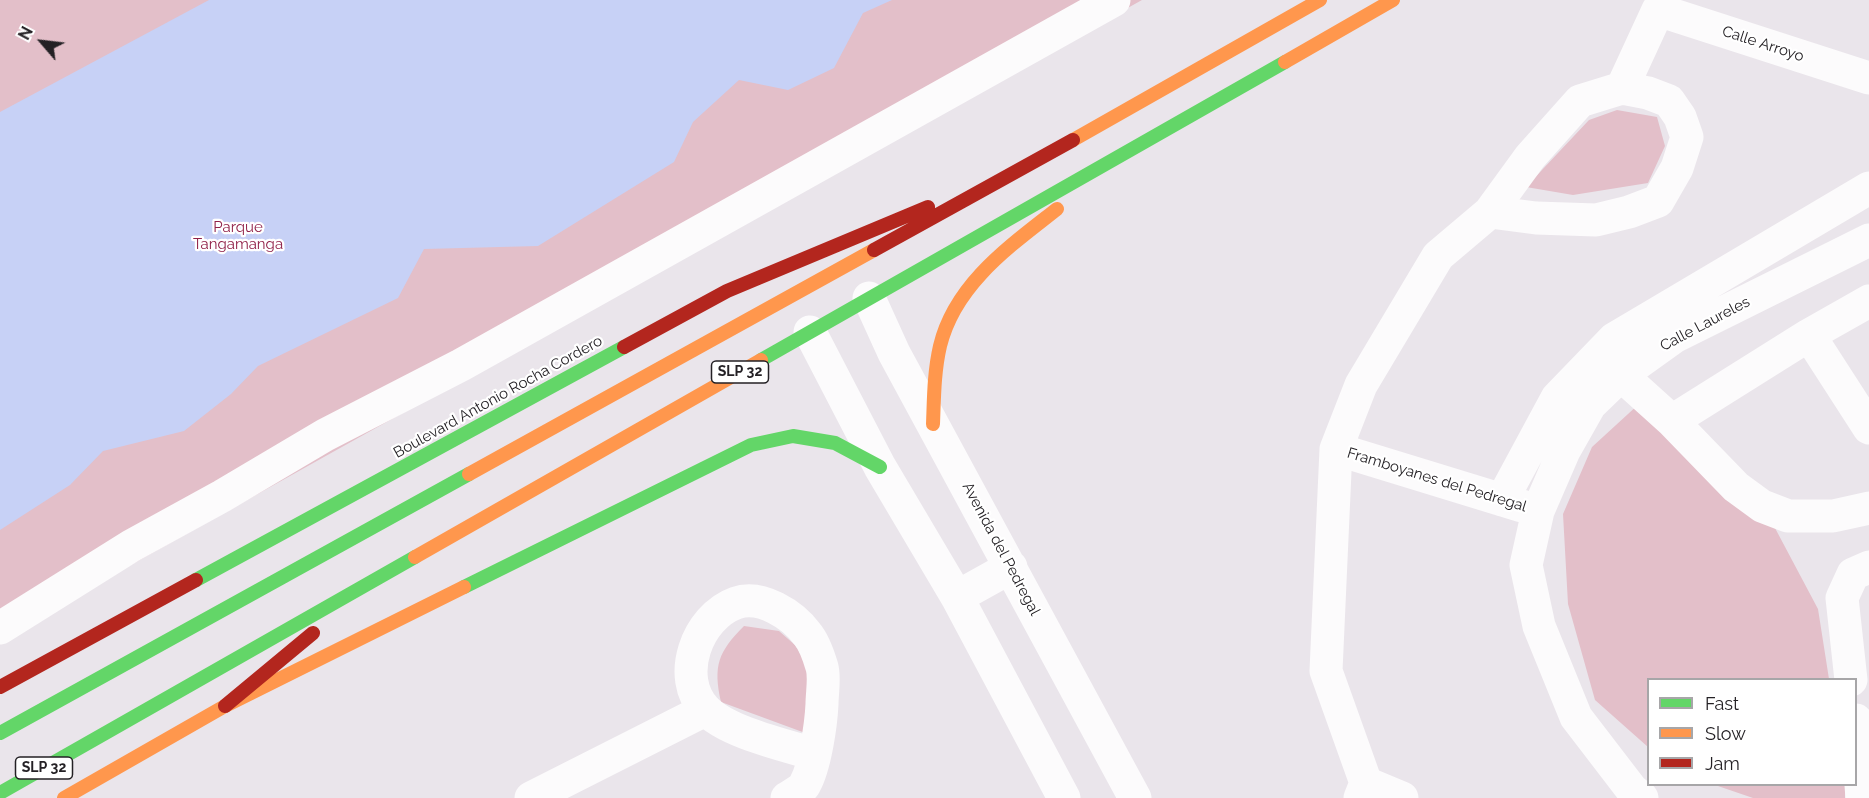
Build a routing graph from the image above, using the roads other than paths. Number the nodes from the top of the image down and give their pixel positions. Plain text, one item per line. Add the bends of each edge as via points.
1 (1114, 0) edge
2 (1320, 0) edge
3 (1393, 0) edge
4 (1869, 78) edge
5 (1622, 88) junction
6 (1130, 149) junction
7 (1026, 166) junction
8 (1861, 200) edge
9 (1490, 212) junction
10 (1869, 240) edge
11 (869, 298) junction
12 (1869, 301) edge
13 (810, 332) junction
14 (1809, 335) junction
15 (1614, 339) junction
16 (1621, 375) junction
17 (1672, 421) junction
18 (933, 424) junction
19 (1869, 428) edge
20 (1336, 449) junction
21 (880, 467) junction
22 (1502, 500) junction
23 (1869, 508) edge
24 (1538, 511) junction
25 (1011, 567) junction
26 (1869, 567) edge
27 (381, 577) junction
28 (957, 597) junction
29 (0, 628) edge
30 (1851, 678) edge
31 (0, 687) edge
32 (225, 706) junction
33 (705, 710) junction
34 (0, 733) edge
35 (1857, 733) edge
36 (814, 754) junction
37 (1053, 789) edge
38 (1363, 791) edge
39 (0, 793) edge
40 (64, 798) edge
41 (531, 798) edge
42 (787, 798) edge
43 (1135, 798) edge
44 (1402, 798) edge
45 (1642, 798) edge
46 (1862, 798) edge

1 - 29 street via 471,359 325,435 131,546
2 - 7 main road, SLP 32
3 - 6 main road, SLP 32
4 - 5 street, Calle Arroyo via 1658,10
5 - 9 street via 1580,101 1530,157
5 - 9 street via 1670,101 1687,137 1677,168 1658,201 1596,220
6 - 11 main road, SLP 32
6 - 18 main road via 974,281 944,333
7 - 31 main road, Boulevard Antonio Rocha Cordero via 727,291
7 - 34 main road, SLP 32
8 - 15 street
9 - 20 street via 1438,256 1361,385
10 - 16 street, Calle Laureles via 1674,338
11 - 13 main road, SLP 32
11 - 18 street, Avenida del Pedregal
12 - 14 street
13 - 21 street
13 - 27 main road, SLP 32
14 - 17 street
14 - 19 street
15 - 16 street
15 - 22 street via 1557,398
16 - 17 street
16 - 24 street, Calle Laureles via 1590,405 1564,451
17 - 23 street via 1736,487 1762,506 1788,516 1833,516
18 - 25 street, Avenida del Pedregal
20 - 22 street, Framboyanes del Pedregal
20 - 38 street via 1326,671
21 - 28 street
21 - 32 main road via 835,443 793,436 751,445
22 - 24 street, Framboyanes del Pedregal
24 - 45 street, Calle Laureles via 1526,565 1539,626 1576,717
25 - 28 street
25 - 43 street, Avenida del Pedregal
26 - 30 street via 1853,574 1842,598
27 - 32 main road
27 - 39 main road, SLP 32
28 - 37 street
32 - 40 main road
33 - 36 street via 730,726
33 - 36 street via 694,694 692,675 692,657 699,636 719,613 737,602 772,605 808,634 823,669
33 - 41 street
35 - 46 street
36 - 42 street via 804,786
38 - 44 street

